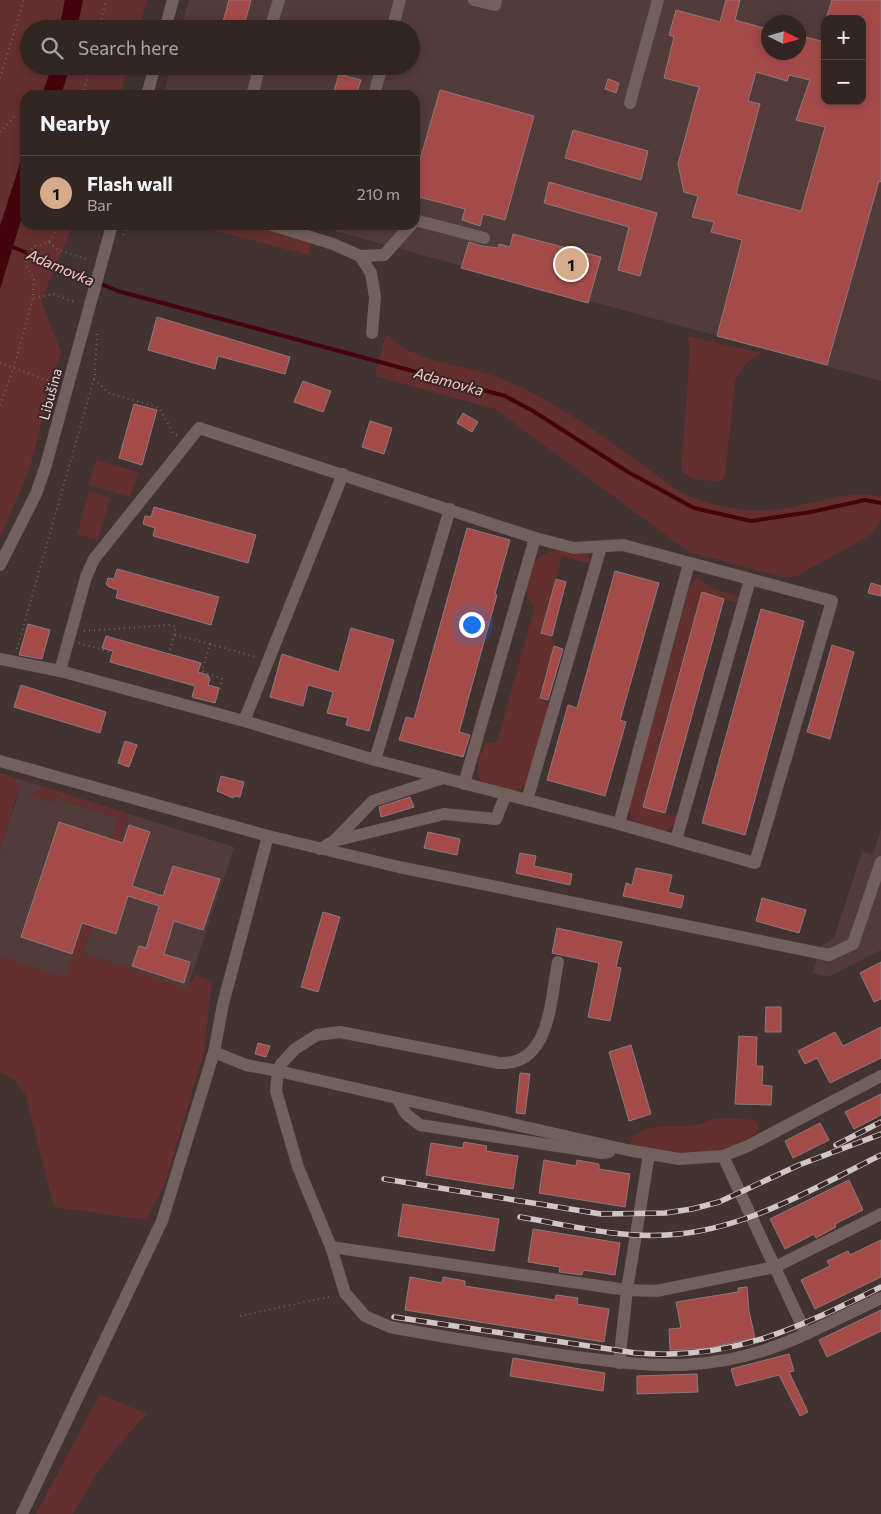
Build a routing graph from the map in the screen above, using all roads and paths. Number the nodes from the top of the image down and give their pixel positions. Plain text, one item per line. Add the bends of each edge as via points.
1 (24, 0) edge
2 (106, 0) edge
3 (173, 0) edge
4 (279, 0) edge
5 (400, 0) edge
6 (474, 0) edge
7 (496, 0) edge
8 (658, 0) edge
9 (101, 20) edge
10 (168, 20) edge
11 (273, 20) edge
12 (394, 20) edge
13 (88, 75) edge
14 (153, 75) edge
15 (258, 75) edge
16 (380, 75) edge
17 (0, 78) edge
18 (84, 90) edge
19 (148, 90) edge
20 (253, 90) edge
21 (375, 90) edge
22 (630, 103) dead end
23 (16, 115) dead end
24 (0, 132) edge
25 (420, 221) edge
26 (56, 230) edge
27 (111, 230) edge
28 (288, 230) edge
29 (406, 230) edge
30 (484, 238) dead end
31 (50, 242) junction
32 (360, 256) junction
33 (100, 267) junction
34 (33, 298) junction
35 (89, 308) junction
36 (97, 322) dead end
37 (372, 333) dead end
38 (0, 363) edge
39 (14, 367) junction
40 (94, 379) junction
41 (67, 388) junction
42 (0, 404) edge
43 (188, 441) junction
44 (343, 474) junction
45 (450, 510) junction
46 (535, 538) junction
47 (601, 547) junction
48 (689, 563) junction
49 (0, 565) edge
50 (750, 580) junction
51 (174, 634) junction
52 (70, 636) junction
53 (210, 644) junction
54 (113, 653) dead end
55 (169, 654) dead end
56 (0, 659) edge
57 (268, 661) junction
58 (13, 664) junction
59 (60, 672) junction
60 (213, 712) junction
61 (244, 721) junction
62 (375, 760) junction
63 (0, 761) edge
64 (443, 778) junction
65 (464, 784) junction
66 (506, 794) junction
67 (527, 800) junction
68 (619, 824) junction
69 (268, 836) junction
70 (676, 840) junction
71 (334, 841) junction
72 (320, 849) junction
73 (881, 862) edge
74 (558, 962) dead end
75 (214, 1052) junction
76 (278, 1071) junction
77 (881, 1076) edge
78 (397, 1098) junction
79 (627, 1150) junction
80 (648, 1154) junction
81 (723, 1156) junction
82 (881, 1214) edge
83 (332, 1247) junction
84 (775, 1267) junction
85 (627, 1290) junction
86 (345, 1293) junction
87 (881, 1298) edge
88 (240, 1316) dead end
89 (806, 1334) junction
90 (619, 1363) junction
91 (22, 1514) edge

1 - 17 path
2 - 9 path
3 - 10 street
4 - 11 street
5 - 12 street
6 - 7 street via 495,5
8 - 22 street
13 - 18 path
14 - 19 street
15 - 20 street
16 - 21 street
23 - 24 path
25 - 30 street
26 - 31 path
27 - 33 street, Libušina
28 - 32 street
29 - 32 street via 384,255
31 - 33 path via 58,250
31 - 34 path via 27,253 26,265 34,278
32 - 37 street via 371,273 375,297
33 - 35 street, Libušina
34 - 35 path via 53,294
34 - 39 path
35 - 41 street, Libušina
36 - 40 path
38 - 39 path
39 - 41 path
39 - 42 path
40 - 43 path via 109,393 159,408 173,433
40 - 58 path
41 - 49 street, Libušina via 36,494
43 - 44 street via 199,428
43 - 52 street via 94,559
44 - 45 street
44 - 57 street
45 - 46 street
45 - 62 street
46 - 47 street via 574,548
46 - 65 street
47 - 48 street via 623,545
47 - 67 street
48 - 50 street
48 - 68 street
50 - 70 street
50 - 70 street via 832,601 755,863
51 - 52 path via 176,627 169,625
51 - 53 path
51 - 55 path
52 - 54 path
52 - 59 street
53 - 57 path
53 - 60 path via 202,671 222,679
56 - 58 street
57 - 61 street
58 - 59 street
59 - 60 street
60 - 61 street
61 - 62 street
62 - 64 street
63 - 69 street
64 - 65 street
64 - 71 street via 373,801
65 - 66 street
66 - 67 street
66 - 71 street via 496,819 444,814
67 - 68 street
68 - 70 street
69 - 72 street
69 - 75 street via 223,1004
71 - 72 street
72 - 73 street via 829,955 853,944
74 - 76 street via 541,1041 519,1061 499,1063 348,1032 331,1032 307,1040 295,1049
75 - 76 street via 246,1065
75 - 91 street via 162,1222
76 - 78 street
76 - 83 street via 276,1091 298,1166
77 - 81 street
78 - 79 street
78 - 79 street via 410,1119 428,1126 602,1153
79 - 80 street
80 - 81 street via 679,1159
80 - 85 street
81 - 84 street
82 - 84 street
83 - 85 street
83 - 86 street
84 - 85 street via 656,1291
84 - 89 street
85 - 90 street
86 - 88 path
86 - 90 street via 365,1316 390,1327
87 - 89 street
89 - 90 street via 764,1352 716,1362 661,1366

